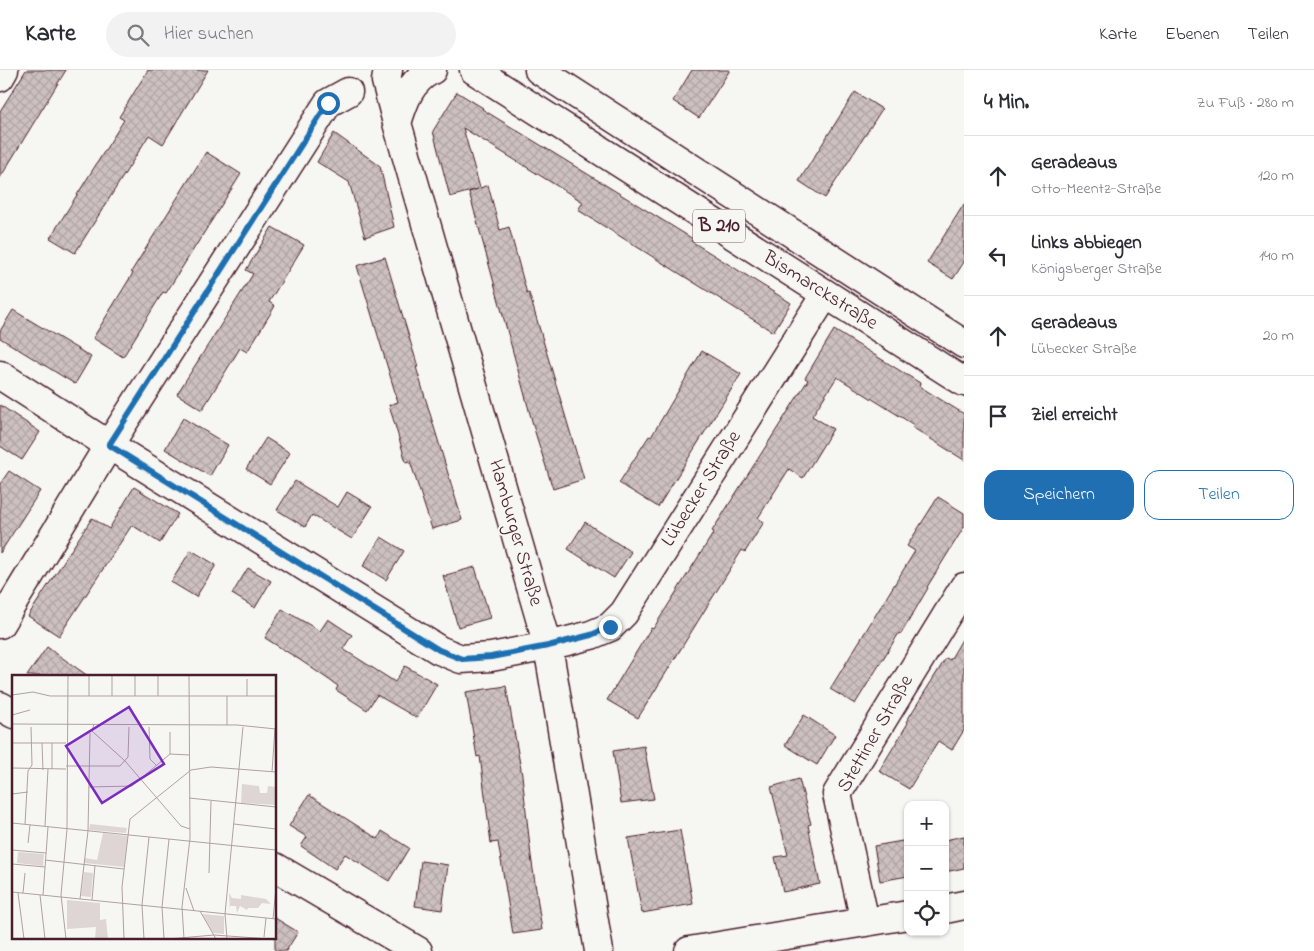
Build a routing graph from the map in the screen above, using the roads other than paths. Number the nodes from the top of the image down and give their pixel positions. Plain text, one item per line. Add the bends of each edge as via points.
1 (4, 70) edge
2 (388, 70) edge
3 (432, 70) edge
4 (474, 70) edge
5 (539, 70) edge
6 (0, 77) edge
7 (348, 92) dead end
8 (397, 123) junction
9 (825, 294) junction
10 (964, 344) edge
11 (0, 375) edge
12 (964, 382) edge
13 (109, 445) junction
14 (964, 587) edge
15 (0, 624) edge
16 (548, 646) junction
17 (0, 706) edge
18 (12, 713) edge
19 (276, 868) edge
20 (964, 905) edge
21 (949, 907) edge
22 (904, 916) edge
23 (865, 922) junction
24 (418, 951) edge
25 (599, 951) edge
26 (689, 951) edge

1 - 6 street
2 - 8 street, Hamburger Straße via 386,81
3 - 8 street via 420,76 412,86
4 - 9 street, Bismarckstraße / B 210
5 - 10 street, Bismarckstraße / B 210
7 - 13 street via 328,103
8 - 16 street, Hamburger Straße
9 - 12 street, Bismarckstraße / B 210
9 - 16 street, Lübecker Straße via 624,613 610,627
11 - 13 street, Lübecker Straße
13 - 15 street
13 - 16 street, Lübecker Straße via 439,650 462,659
14 - 23 street, Stettiner Straße via 837,794
16 - 25 street, Hamburger Straße
17 - 18 street
19 - 24 street
20 - 21 street
22 - 23 street
23 - 26 street

